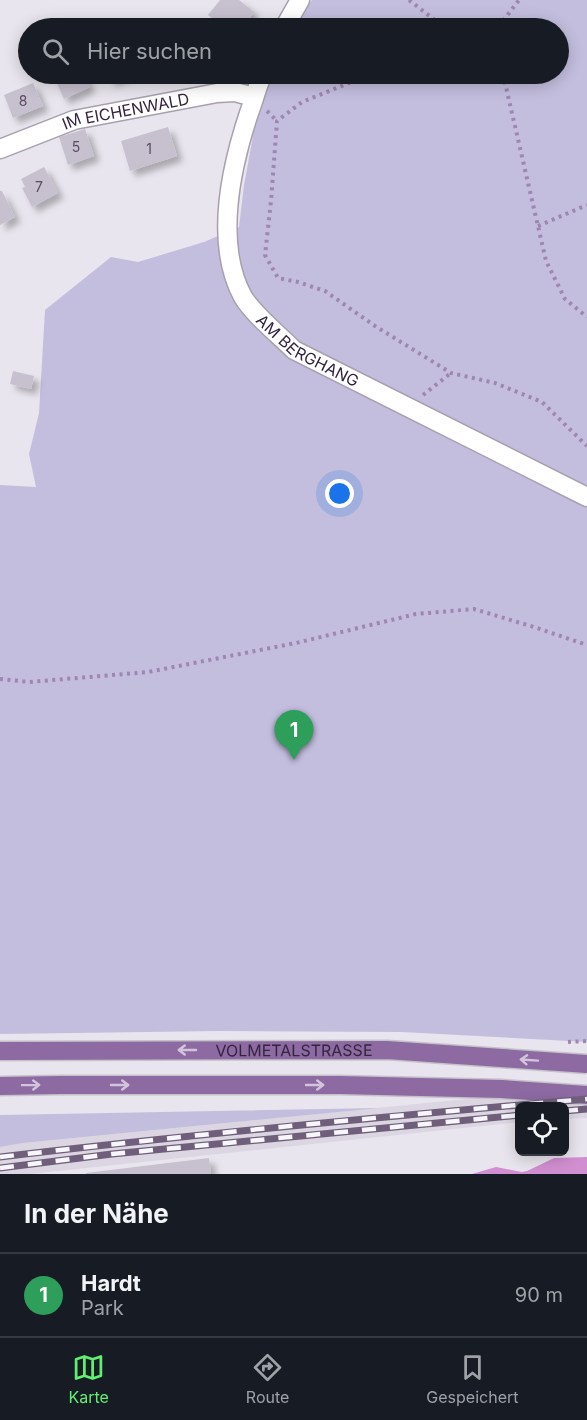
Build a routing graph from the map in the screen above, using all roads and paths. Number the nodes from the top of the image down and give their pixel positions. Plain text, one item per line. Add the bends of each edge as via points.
1 (300, 0) edge
2 (410, 0) edge
3 (519, 0) edge
4 (290, 18) edge
5 (432, 18) edge
6 (504, 18) edge
7 (259, 84) edge
8 (346, 84) edge
9 (505, 84) edge
10 (254, 97) junction
11 (0, 149) edge
12 (587, 205) edge
13 (538, 225) junction
14 (587, 317) edge
15 (451, 373) junction
16 (408, 407) junction
17 (587, 446) edge
18 (587, 497) edge
19 (587, 645) edge
20 (0, 679) edge
21 (587, 1041) edge
22 (573, 1042) dead end
23 (0, 1051) edge
24 (587, 1064) edge
25 (0, 1086) edge
26 (587, 1095) edge

1 - 4 street
2 - 5 path
3 - 6 path
7 - 10 street, AM BERGHANG
8 - 15 path via 302,102 278,121 265,255 278,278 325,291
9 - 13 path
10 - 11 street, IM EICHENWALD via 236,92 217,93 74,120
10 - 16 street, AM BERGHANG via 232,176 227,235 231,266 244,297 294,350
12 - 13 path
13 - 14 path via 546,261 565,299
15 - 16 path
15 - 17 path via 495,383 542,402
16 - 18 street, AM BERGHANG
19 - 20 path via 474,609 416,614 148,672 29,682
21 - 22 path
24 -> 23 main road, VOLMETALSTRASSE, bridge via 387,1050
25 -> 26 main road, bridge via 340,1085

